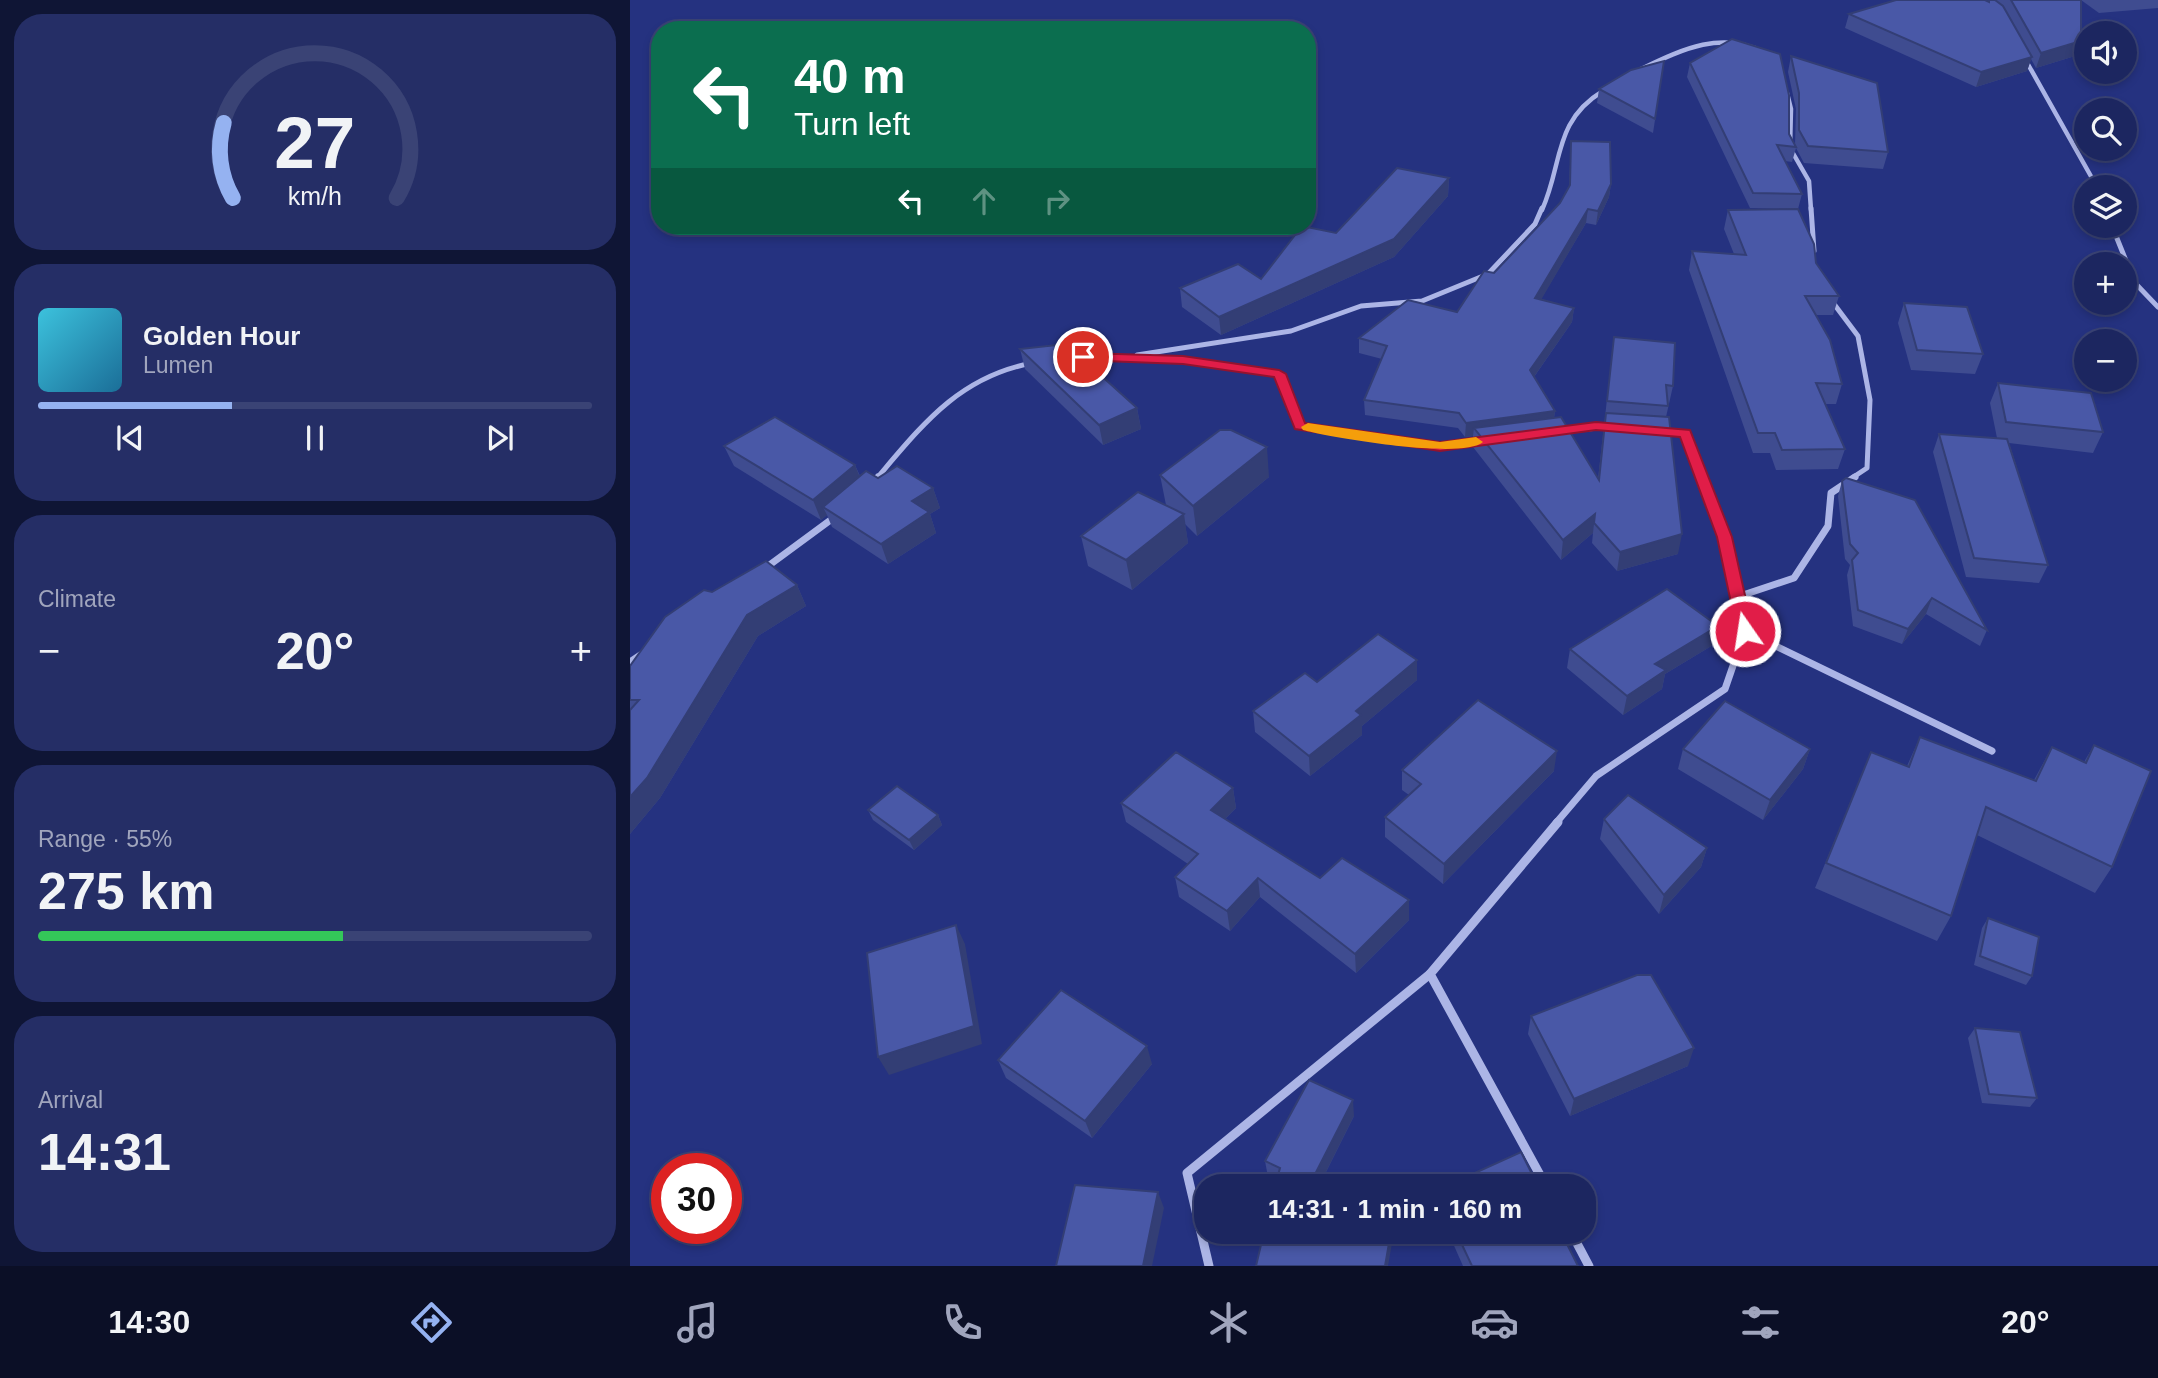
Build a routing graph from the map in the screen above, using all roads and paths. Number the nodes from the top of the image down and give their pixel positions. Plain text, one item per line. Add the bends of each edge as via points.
1 (2021, 54) edge
2 (1772, 57) edge
3 (1635, 72) edge
4 (1614, 84) edge
5 (1786, 86) edge
6 (2091, 175) edge
7 (2117, 238) edge
8 (1814, 255) edge
9 (1825, 291) edge
10 (2158, 307) edge
11 (1118, 358) junction
12 (1058, 360) edge
13 (1046, 361) edge
14 (1622, 428) edge
15 (1647, 430) edge
16 (1557, 431) edge
17 (1492, 439) edge
18 (867, 489) edge
19 (848, 507) edge
20 (755, 575) edge
21 (1737, 597) junction
22 (1745, 631) junction
23 (653, 646) edge
24 (630, 662) edge
25 (1992, 751) dead end
26 (1430, 974) junction
27 (1539, 1174) edge
28 (1577, 1244) edge
29 (1209, 1266) edge
30 (1589, 1266) edge

1 - 6 street
2 - 3 street via 1756,46 1721,39 1669,55
4 - 11 street via 1583,103 1559,145 1548,196 1535,224 1488,274 1422,301 1362,306 1291,331
5 - 8 street via 1791,109 1790,148 1809,181
7 - 10 street via 2135,283
9 - 21 street via 1858,336 1870,400 1867,468 1831,493 1828,526 1794,578
11 - 12 street
11 - 17 street via 1183,360 1279,374 1300,426 1440,446
13 - 18 street via 1009,365 945,400
14 - 16 street
15 - 21 street via 1686,433 1724,537
19 - 20 street
21 - 22 street
22 - 25 street
22 - 26 street via 1725,689 1596,776
23 - 24 street
26 - 27 street
26 - 29 street via 1187,1173
28 - 30 street

